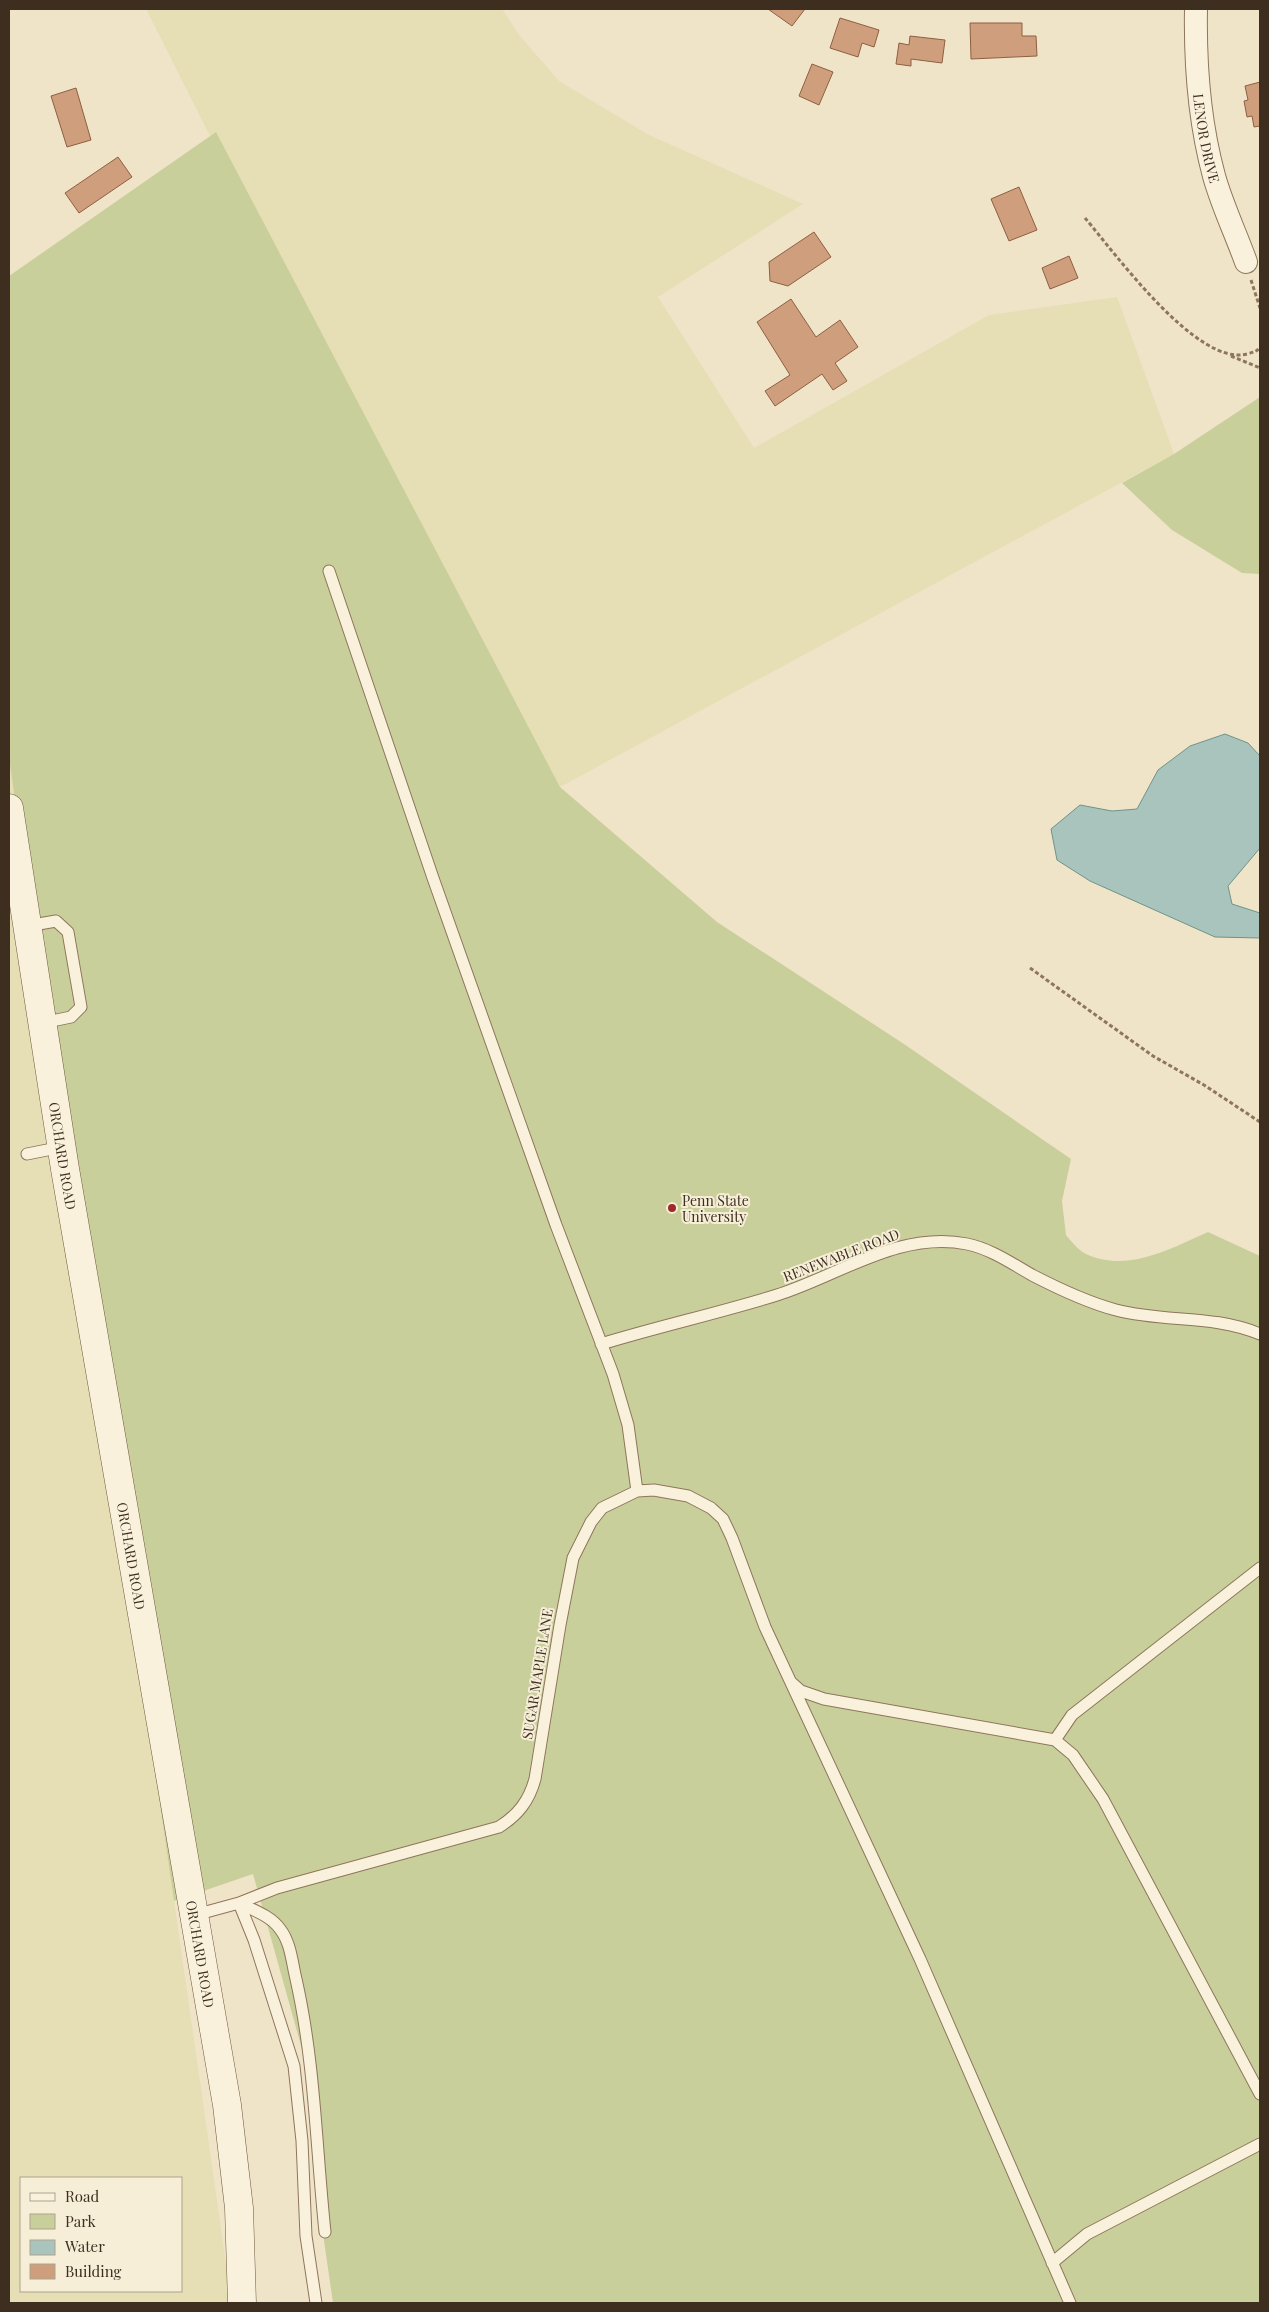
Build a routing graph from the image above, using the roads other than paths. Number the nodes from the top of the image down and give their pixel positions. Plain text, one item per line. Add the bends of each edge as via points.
1 (1196, 9) edge
2 (1246, 262) road end
3 (329, 571) dead end
4 (9, 808) edge
5 (27, 926) junction
6 (42, 1023) junction
7 (62, 1147) junction
8 (27, 1154) dead end
9 (1260, 1334) edge
10 (601, 1344) junction
11 (636, 1491) junction
12 (1260, 1568) edge
13 (788, 1678) junction
14 (1055, 1740) junction
15 (239, 1903) junction
16 (195, 1915) junction
17 (1260, 2094) edge
18 (1260, 2144) edge
19 (325, 2232) dead end
20 (1052, 2263) junction
21 (242, 2303) edge
22 (316, 2303) edge
23 (1070, 2303) edge

1 - 2 street, LENOR DRIVE via 1199,98 1214,177
3 - 10 lane via 432,878
4 - 5 street, ORCHARD ROAD
5 - 6 street, ORCHARD ROAD
5 - 6 lane via 56,921 68,932 81,1007 70,1017
6 - 7 street, ORCHARD ROAD
7 - 8 lane
7 - 16 street, ORCHARD ROAD
9 - 10 lane, RENEWABLE ROAD via 1220,1321 1145,1316 1082,1300 988,1250 943,1240 919,1242 887,1251 779,1294
10 - 11 lane via 628,1426
11 - 13 lane, SUGAR MAPLE LANE via 654,1490 688,1496 711,1508 723,1519
11 - 15 lane, SUGAR MAPLE LANE via 602,1508 581,1538 573,1558 535,1779 531,1794 514,1817 498,1827 277,1888
12 - 14 lane via 1072,1715
13 - 14 lane via 801,1691 824,1699
13 - 20 lane, SUGAR MAPLE LANE via 920,1958
14 - 17 lane via 1073,1755 1103,1799
15 - 16 lane, SUGAR MAPLE LANE
15 - 19 lane via 280,1928 288,1943 312,2071
15 - 22 lane via 294,2066 302,2141 306,2236
16 - 21 street, ORCHARD ROAD via 233,2150 239,2208
18 - 20 lane via 1087,2234
20 - 23 lane, SUGAR MAPLE LANE

